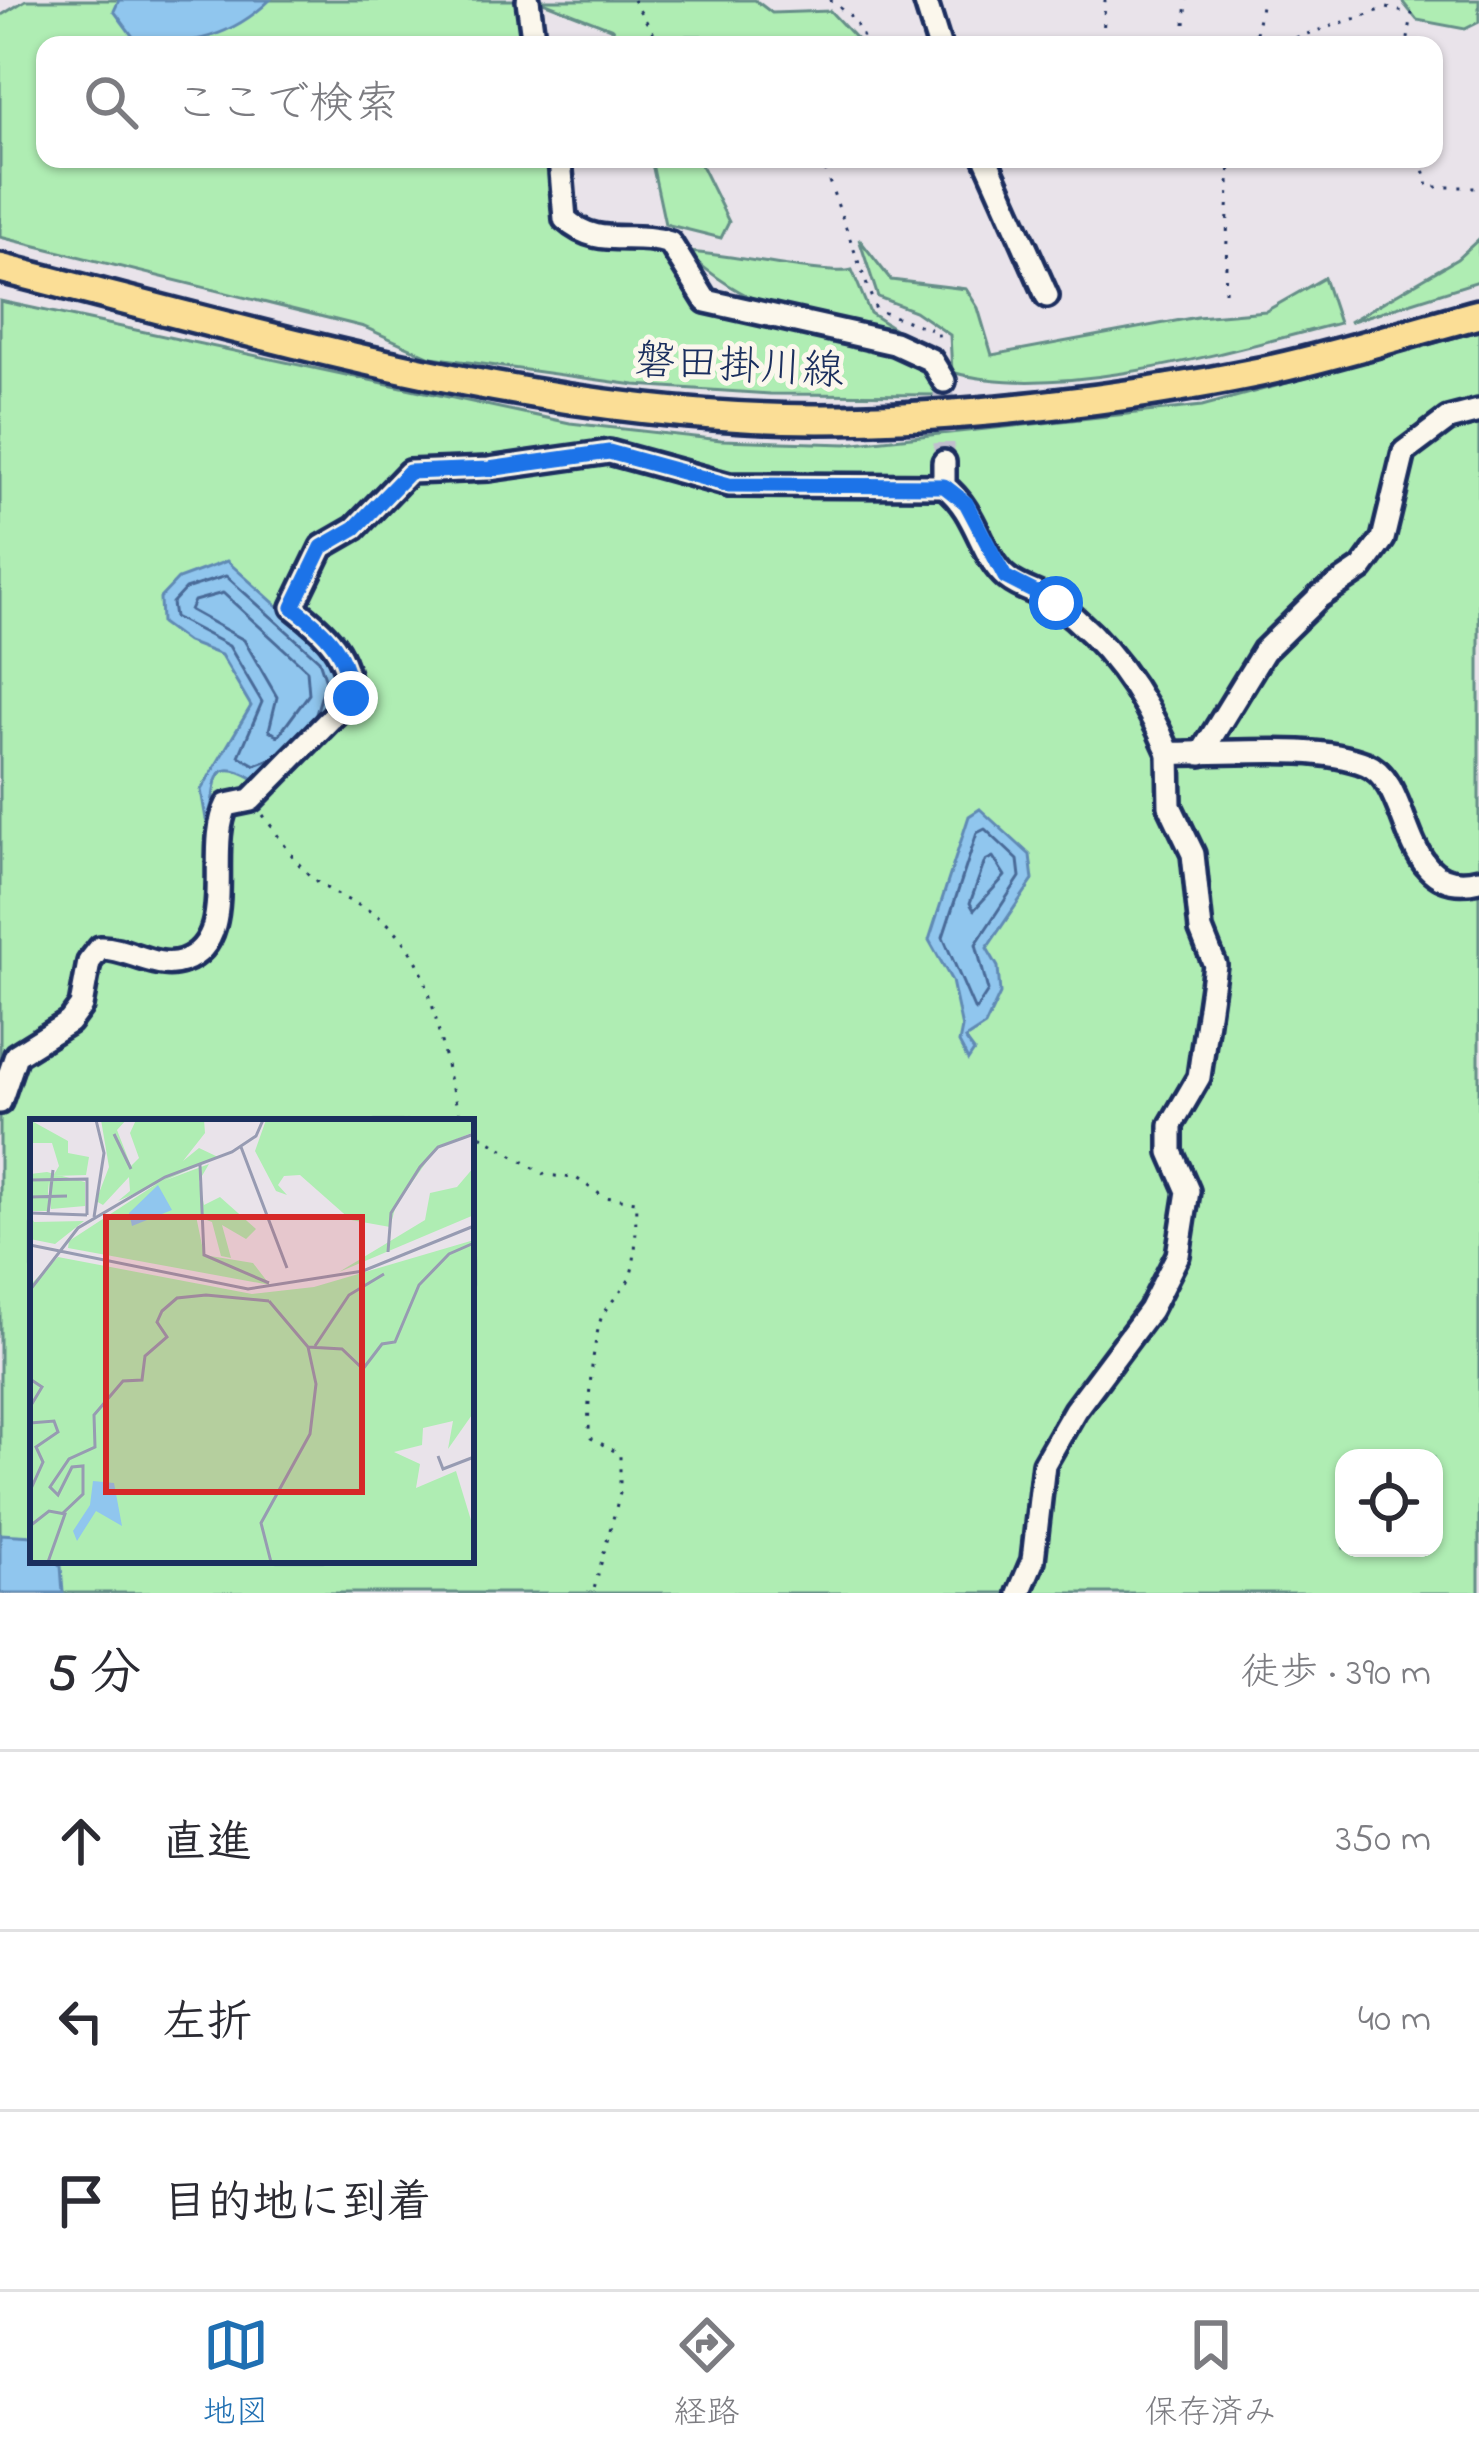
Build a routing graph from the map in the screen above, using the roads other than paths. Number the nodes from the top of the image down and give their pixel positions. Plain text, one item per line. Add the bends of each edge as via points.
1 (528, 0) edge
2 (925, 0) edge
3 (533, 36) edge
4 (936, 36) edge
5 (561, 168) edge
6 (990, 168) edge
7 (0, 268) edge
8 (1047, 296) dead end
9 (1479, 314) edge
10 (943, 379) road end
11 (1479, 411) edge
12 (944, 462) tunnel mouth
13 (944, 486) junction
14 (1169, 753) junction
15 (1201, 754) junction
16 (1479, 880) edge
17 (0, 1102) edge
18 (1019, 1593) edge

1 - 3 street
2 - 4 street
5 - 10 street via 565,219 583,235 670,243 706,301 894,343 931,360
6 - 8 street
7 - 9 main road, 磐田掛川線 via 530,394 820,419 1086,400 1262,371
11 - 15 street via 1448,419 1404,452 1383,539 1362,568 1264,651
12 - 13 street
13 - 14 street via 966,503 1005,577 1056,603 1121,667 1146,698
13 - 17 street via 729,485 609,452 409,472 355,528 322,547 293,607 334,640 348,664 351,698 251,800 227,806 208,941 171,962 100,948 89,962 81,1006 16,1055
14 - 15 street
14 - 18 street via 1170,806 1193,854 1201,930 1215,965 1199,1077 1172,1125 1172,1152 1188,1191 1178,1255 1150,1310 1044,1464 1033,1560
15 - 16 street via 1267,751 1367,764 1389,782 1414,853 1441,874

